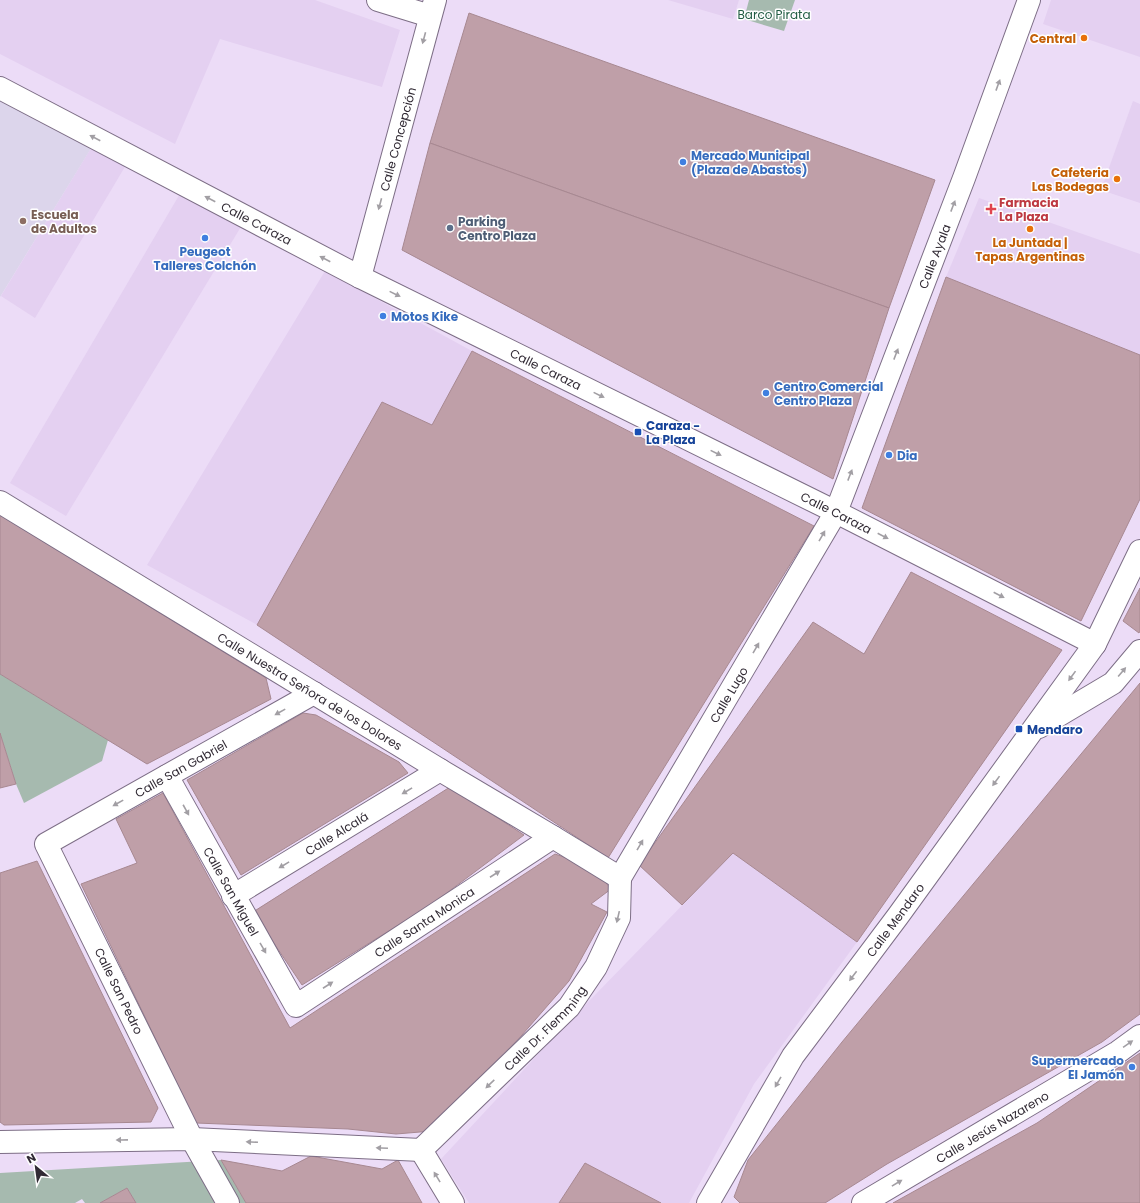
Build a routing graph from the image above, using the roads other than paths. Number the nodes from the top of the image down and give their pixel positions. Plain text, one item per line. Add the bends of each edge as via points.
1 (378, 0) edge
2 (1029, 0) edge
3 (432, 8) edge
4 (0, 88) edge
5 (360, 277) junction
6 (0, 502) edge
7 (836, 512) junction
8 (1140, 551) edge
9 (1095, 644) junction
10 (1140, 651) edge
11 (314, 693) junction
12 (1032, 731) junction
13 (440, 770) junction
14 (167, 776) junction
15 (553, 836) junction
16 (46, 844) joint
17 (620, 878) junction
18 (233, 896) junction
19 (296, 1006) joint
20 (1140, 1036) edge
21 (192, 1139) junction
22 (0, 1142) edge
23 (421, 1150) junction
24 (228, 1203) edge
25 (453, 1203) edge
26 (708, 1203) edge
27 (863, 1203) edge

1 - 3 street
7 -> 2 street, Calle Ayala
3 -> 5 street, Calle Concepción
5 -> 4 street, Calle Caraza
5 -> 7 street, Calle Caraza
6 - 11 street, Calle Nuestra Señora de los Dolores
7 -> 9 street, Calle Caraza
17 -> 7 street, Calle Lugo
8 - 9 street, Calle Mendaro
9 -> 12 street, Calle Mendaro
12 -> 10 street via 1113,683
11 - 13 street, Calle Nuestra Señora de los Dolores
11 -> 14 street, Calle San Gabriel
12 -> 26 street, Calle Mendaro via 793,1056
13 - 15 street, Calle Nuestra Señora de los Dolores
13 -> 18 street, Calle Alcalá
14 -> 16 street, Calle San Gabriel
14 -> 18 street, Calle San Miguel
15 - 17 street, Calle Nuestra Señora de los Dolores
19 -> 15 street, Calle Santa Monica
16 - 21 street, Calle San Pedro
17 -> 23 street, Calle Dr. Flemming via 619,918 596,967 569,1008
18 -> 19 street, Calle San Miguel
27 -> 20 street, Calle Jesús Nazareno
21 -> 22 street
23 -> 21 street
21 - 24 street, Calle San Pedro
25 -> 23 street

